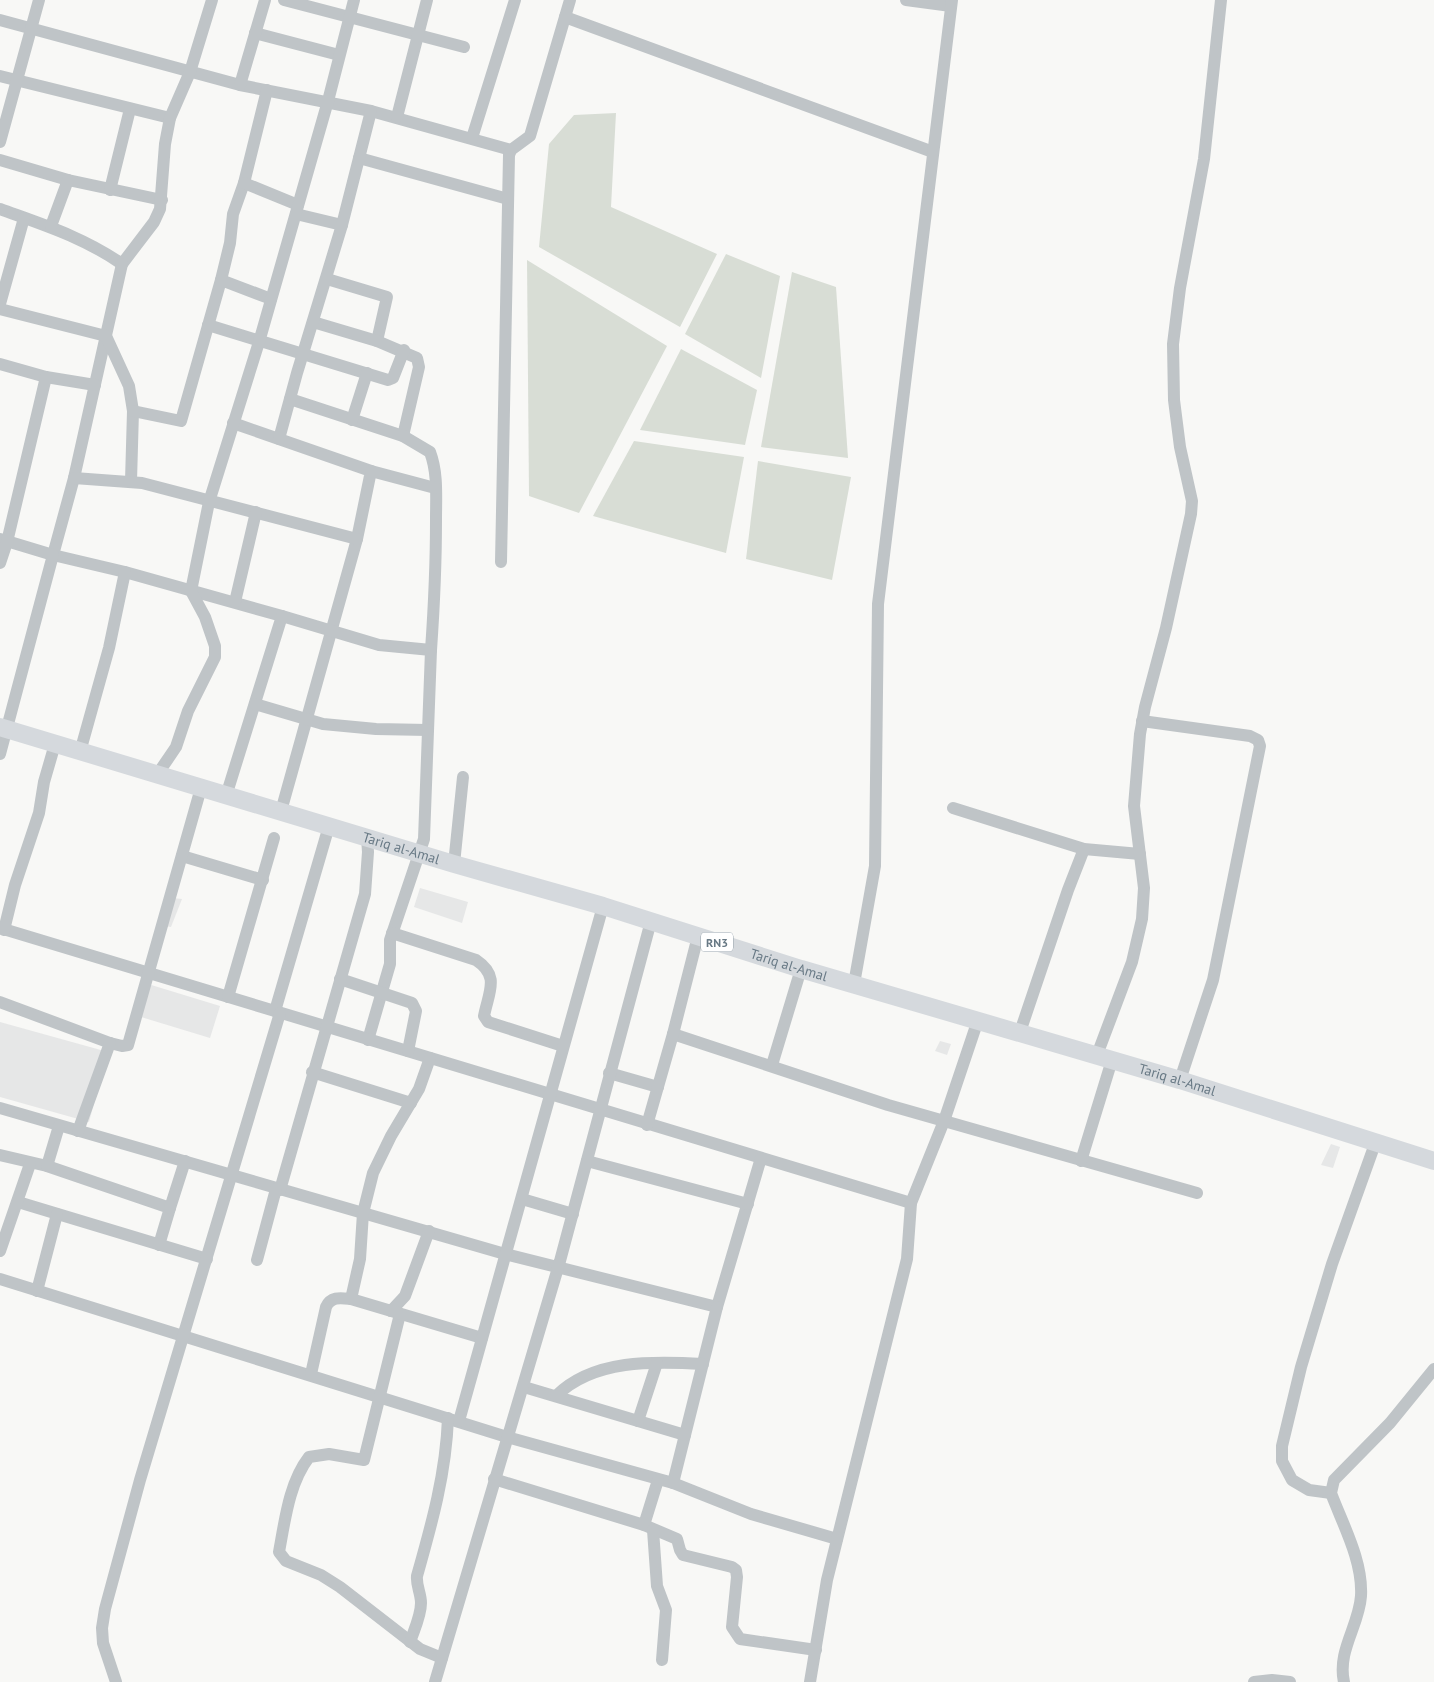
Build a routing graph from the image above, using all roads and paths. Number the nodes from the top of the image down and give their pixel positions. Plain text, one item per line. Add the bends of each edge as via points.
1 (39, 0) edge
2 (212, 0) edge
3 (265, 0) edge
4 (284, 0) edge
5 (354, 0) edge
6 (427, 0) edge
7 (514, 0) edge
8 (570, 0) edge
9 (906, 0) edge
10 (1221, 0) edge
11 (951, 3) edge
12 (565, 17) junction
13 (349, 18) junction
14 (0, 20) edge
15 (31, 28) junction
16 (255, 33) junction
17 (418, 34) junction
18 (464, 47) dead end
19 (339, 56) junction
20 (190, 72) junction
21 (0, 76) edge
22 (17, 81) junction
23 (240, 85) junction
24 (267, 90) junction
25 (328, 101) junction
26 (130, 109) junction
27 (371, 111) junction
28 (397, 117) junction
29 (170, 118) junction
30 (472, 138) junction
31 (0, 142) edge
32 (511, 150) junction
33 (932, 152) junction
34 (359, 158) junction
35 (0, 160) edge
36 (68, 180) junction
37 (244, 183) junction
38 (110, 190) junction
39 (508, 199) junction
40 (162, 200) junction
41 (0, 209) edge
42 (297, 210) junction
43 (24, 218) junction
44 (342, 225) junction
45 (52, 226) junction
46 (122, 264) junction
47 (326, 279) junction
48 (221, 280) junction
49 (271, 299) junction
50 (0, 304) edge
51 (0, 309) edge
52 (313, 322) junction
53 (208, 326) junction
54 (106, 336) junction
55 (377, 340) junction
56 (259, 342) junction
57 (404, 350) junction
58 (303, 353) junction
59 (0, 364) edge
60 (367, 374) junction
61 (46, 377) junction
62 (95, 386) junction
63 (290, 399) junction
64 (133, 412) junction
65 (352, 420) junction
66 (233, 423) junction
67 (402, 436) junction
68 (279, 439) junction
69 (371, 471) junction
70 (74, 478) junction
71 (131, 481) junction
72 (436, 488) junction
73 (209, 502) junction
74 (256, 512) junction
75 (357, 539) junction
76 (4, 540) edge
77 (53, 555) junction
78 (501, 562) dead end
79 (0, 563) edge
80 (125, 572) junction
81 (191, 591) junction
82 (234, 602) junction
83 (282, 616) junction
84 (331, 631) junction
85 (431, 650) junction
86 (255, 704) junction
87 (307, 721) junction
88 (1142, 721) junction
89 (3, 728) edge
90 (428, 730) junction
91 (55, 744) junction
92 (80, 752) junction
93 (0, 754) edge
94 (157, 775) junction
95 (463, 777) dead end
96 (201, 788) junction
97 (226, 796) junction
98 (283, 804) dead end
99 (953, 808) dead end
100 (329, 826) junction
101 (367, 837) junction
102 (274, 838) dead end
103 (1084, 849) junction
104 (420, 854) junction
105 (1140, 854) junction
106 (182, 856) junction
107 (454, 864) junction
108 (263, 880) junction
109 (602, 906) junction
110 (651, 921) junction
111 (2, 929) edge
112 (392, 933) junction
113 (698, 936) junction
114 (801, 968) junction
115 (148, 972) junction
116 (340, 979) junction
117 (854, 984) junction
118 (383, 992) junction
119 (228, 997) junction
120 (0, 1002) edge
121 (277, 1012) junction
122 (978, 1020) junction
123 (325, 1027) junction
124 (1020, 1032) junction
125 (673, 1034) junction
126 (368, 1040) junction
127 (110, 1043) junction
128 (563, 1046) junction
129 (408, 1051) junction
130 (1105, 1057) junction
131 (430, 1058) junction
132 (772, 1065) junction
133 (312, 1072) junction
134 (609, 1073) junction
135 (1180, 1080) junction
136 (658, 1087) junction
137 (550, 1094) junction
138 (411, 1103) junction
139 (0, 1108) edge
140 (600, 1110) junction
141 (944, 1121) junction
142 (647, 1125) junction
143 (59, 1126) junction
144 (78, 1131) junction
145 (1376, 1140) junction
146 (0, 1155) edge
147 (761, 1158) junction
148 (1434, 1160) edge
149 (587, 1161) junction
150 (1081, 1161) junction
151 (185, 1162) junction
152 (30, 1164) junction
153 (47, 1166) junction
154 (232, 1176) junction
155 (278, 1190) junction
156 (1197, 1193) dead end
157 (522, 1199) junction
158 (18, 1202) junction
159 (911, 1203) junction
160 (748, 1204) junction
161 (170, 1208) junction
162 (362, 1213) junction
163 (57, 1214) junction
164 (573, 1214) junction
165 (429, 1231) junction
166 (159, 1245) junction
167 (0, 1251) edge
168 (505, 1254) junction
169 (207, 1259) junction
170 (257, 1260) dead end
171 (558, 1268) junction
172 (0, 1279) edge
173 (37, 1290) junction
174 (352, 1299) junction
175 (717, 1307) junction
176 (395, 1312) junction
177 (184, 1337) junction
178 (482, 1338) junction
179 (657, 1363) junction
180 (703, 1364) junction
181 (1434, 1369) edge
182 (311, 1374) junction
183 (524, 1387) junction
184 (380, 1396) junction
185 (556, 1396) junction
186 (453, 1420) junction
187 (638, 1421) junction
188 (685, 1435) junction
189 (507, 1437) junction
190 (494, 1479) junction
191 (658, 1480) junction
192 (673, 1483) junction
193 (1331, 1493) junction
194 (649, 1527) junction
195 (837, 1539) junction
196 (410, 1642) junction
197 (816, 1650) junction
198 (442, 1658) junction
199 (662, 1660) dead end
200 (116, 1682) edge
201 (435, 1682) edge
202 (810, 1682) edge
203 (1254, 1682) edge
204 (1290, 1682) edge
205 (1344, 1682) edge

1 - 15 street
2 - 20 street
3 - 16 street
4 - 13 street
5 - 13 street
6 - 17 street
7 - 30 street
8 - 12 street
9 - 11 street
10 - 88 street via 1204,160 1173,344 1174,400 1191,495 1191,514
11 - 33 street
12 - 32 street via 530,136
12 - 33 street
13 - 17 street
13 - 19 street
14 - 15 street
15 - 20 street
15 - 22 street
16 - 19 street
16 - 23 street
17 - 18 street
17 - 28 street
19 - 25 street
20 - 23 street
20 - 29 street
21 - 22 street
22 - 26 street
22 - 31 street
23 - 24 street
24 - 25 street
24 - 37 street
25 - 27 street
25 - 42 street
26 - 29 street
26 - 38 street
27 - 28 street
27 - 34 street
28 - 30 street
29 - 40 street
30 - 32 street
32 - 39 street
33 - 117 street via 878,604 875,866
34 - 39 street
34 - 44 street
35 - 36 street
36 - 38 street
36 - 45 street
37 - 42 street
37 - 48 street via 234,211
38 - 40 street
39 - 78 street
40 - 46 street via 154,222
41 - 43 street
42 - 44 street
42 - 49 street
43 - 45 street
43 - 50 street
44 - 47 street
45 - 46 street
46 - 54 street
47 - 52 street
47 - 55 street via 387,297
48 - 49 street
48 - 53 street
49 - 56 street
51 - 54 street
52 - 55 street
52 - 58 street
53 - 56 street
53 - 64 street via 181,422
54 - 62 street
54 - 64 street via 128,386
55 - 57 street
56 - 58 street
56 - 66 street
57 - 60 street via 392,379
57 - 67 street via 413,354 419,363
58 - 60 street
58 - 63 street
59 - 61 street
60 - 65 street
61 - 62 street
61 - 76 street
62 - 70 street
63 - 65 street
63 - 68 street
64 - 71 street
65 - 67 street
66 - 68 street
66 - 73 street
67 - 72 street via 430,452
68 - 69 street
69 - 72 street
69 - 75 street
70 - 71 street
70 - 77 street
71 - 73 street
72 - 85 street
73 - 74 street
73 - 81 street
74 - 75 street
74 - 82 street
75 - 84 street
76 - 77 street
76 - 79 street
77 - 80 street
77 - 89 street
80 - 81 street
80 - 92 street via 107,657
81 - 82 street
81 - 94 street via 205,617 215,646 215,657 188,712 176,747
82 - 83 street
83 - 84 street
83 - 86 street
84 - 85 street via 379,645
84 - 87 street
85 - 90 street
86 - 87 street
86 - 97 street
87 - 90 street via 376,729
87 - 98 street
88 - 105 street via 1134,806
88 - 135 street via 1250,736 1258,740 1260,746 1213,980
89 - 91 highway, Tariq al-Amal / RN3
89 - 93 street
90 - 104 street via 424,831
91 - 92 highway, Tariq al-Amal / RN3
91 - 111 street via 39,813
92 - 94 highway, Tariq al-Amal / RN3
94 - 96 highway, Tariq al-Amal / RN3
95 - 107 street
96 - 97 highway, Tariq al-Amal / RN3
96 - 106 street
97 - 100 highway, Tariq al-Amal / RN3
99 - 103 street
100 - 101 highway, Tariq al-Amal / RN3
100 - 121 street
101 - 104 highway, Tariq al-Amal / RN3
101 - 116 street via 365,894
102 - 108 street
103 - 105 street
103 - 124 street
104 - 107 highway, Tariq al-Amal / RN3
104 - 112 street
105 - 130 street via 1144,907
106 - 108 street
106 - 115 street
107 - 109 highway, Tariq al-Amal / RN3
108 - 119 street
109 - 110 highway, Tariq al-Amal / RN3
109 - 128 street
110 - 113 highway, Tariq al-Amal / RN3
110 - 134 street
111 - 115 street
112 - 118 street via 390,964
112 - 128 street via 476,960 488,968 492,977 484,1016 488,1022
113 - 114 highway, Tariq al-Amal / RN3
113 - 125 street
114 - 117 highway, Tariq al-Amal / RN3
114 - 132 street
115 - 119 street
115 - 127 street via 130,1042 124,1046
116 - 118 street
116 - 123 street
117 - 122 highway, Tariq al-Amal / RN3
118 - 126 street
118 - 129 street via 412,1003 416,1011
119 - 121 street
120 - 127 street
121 - 123 street
121 - 154 street
122 - 124 highway, Tariq al-Amal / RN3
122 - 141 street
123 - 126 street
123 - 133 street
124 - 130 highway, Tariq al-Amal / RN3
125 - 132 street
125 - 136 street
126 - 129 street
127 - 144 street
128 - 137 street
129 - 131 street
130 - 135 highway, Tariq al-Amal / RN3
130 - 150 street
131 - 137 street
131 - 138 street
132 - 141 street
133 - 138 street
133 - 155 street
134 - 136 street
134 - 140 street
135 - 145 highway, Tariq al-Amal / RN3
136 - 142 street
137 - 140 street
137 - 157 street
138 - 162 street via 373,1173
139 - 143 street
140 - 142 street
140 - 149 street
141 - 150 street
141 - 159 street
142 - 147 street
143 - 144 street
143 - 153 street
144 - 151 street
145 - 148 highway, Tariq al-Amal / RN3
145 - 193 street via 1332,1264 1301,1367 1282,1446 1282,1461 1292,1480 1309,1490
146 - 152 street
147 - 159 street
147 - 160 street
149 - 160 street
149 - 164 street
150 - 156 street
151 - 154 street
151 - 161 street
152 - 153 street
152 - 158 street
153 - 161 street
154 - 155 street
154 - 169 street
155 - 162 street
155 - 170 street
157 - 164 street
157 - 168 street
158 - 163 street
158 - 167 street
159 - 195 street via 907,1259
160 - 175 street
161 - 166 street
162 - 165 street
162 - 174 street via 360,1259
163 - 166 street
163 - 173 street
164 - 171 street
165 - 168 street
165 - 176 street via 405,1296
166 - 169 street
168 - 171 street
168 - 178 street
169 - 177 street
171 - 175 street
171 - 183 street
172 - 173 street
173 - 177 street
174 - 176 street
174 - 182 street via 336,1298 328,1302
175 - 180 street
176 - 178 street
176 - 184 street
177 - 182 street
177 - 200 street via 105,1609 103,1643
178 - 186 street
179 - 180 street
179 - 185 street via 590,1373
179 - 187 street
180 - 188 street
181 - 193 street via 1390,1423 1334,1480
182 - 184 street
183 - 185 street
183 - 189 street
184 - 186 street
184 - 196 street via 364,1460 329,1454 310,1457 300,1470 279,1552 286,1561 321,1575 340,1587
185 - 187 street
186 - 189 street
186 - 196 street via 440,1495 417,1576 421,1601
187 - 188 street
188 - 192 street
189 - 190 street
189 - 191 street
190 - 194 street
190 - 198 street
191 - 192 street
191 - 194 street
192 - 195 street via 751,1514
193 - 205 street via 1348,1536 1360,1583 1358,1614 1344,1655
194 - 197 street via 677,1539 683,1555 732,1566 736,1570 732,1621 734,1632 740,1638
194 - 199 street via 657,1586 666,1610
195 - 197 street
196 - 198 street
197 - 202 street
198 - 201 street
203 - 204 street

